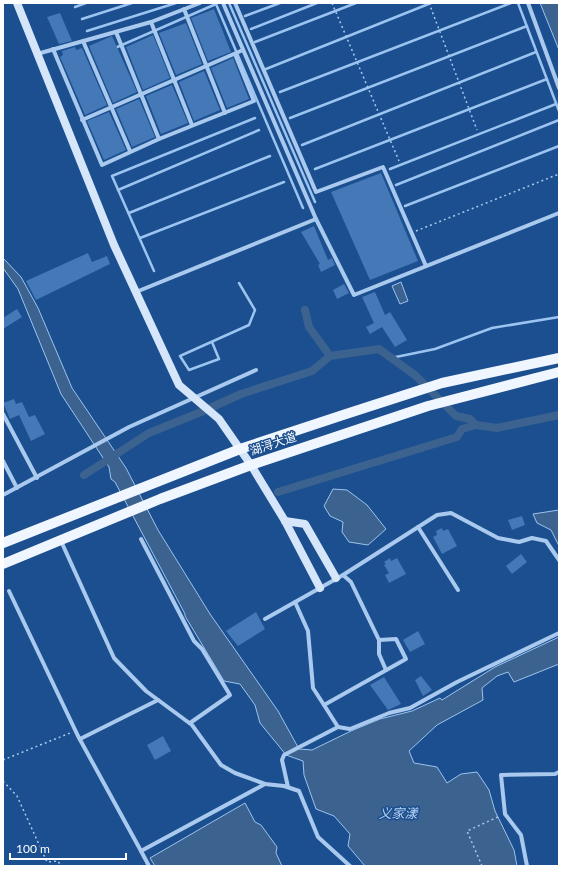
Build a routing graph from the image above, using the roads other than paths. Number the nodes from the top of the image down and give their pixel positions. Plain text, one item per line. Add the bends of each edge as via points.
1 (17, 3) edge
2 (200, 3) edge
3 (223, 3) edge
4 (236, 3) edge
5 (528, 3) edge
6 (184, 9) junction
7 (151, 22) junction
8 (116, 32) junction
9 (83, 41) junction
10 (53, 49) junction
11 (243, 50) junction
12 (36, 54) junction
13 (235, 54) junction
14 (206, 66) junction
15 (174, 80) junction
16 (559, 88) edge
17 (141, 94) junction
18 (111, 107) junction
19 (225, 113) junction
20 (82, 120) junction
21 (192, 126) junction
22 (160, 139) junction
23 (130, 151) junction
24 (559, 213) edge
25 (316, 219) junction
26 (426, 266) junction
27 (136, 292) junction
28 (559, 358) edge
29 (256, 370) dead end
30 (559, 372) edge
31 (195, 399) junction
32 (3, 414) edge
33 (240, 449) junction
34 (3, 461) edge
35 (251, 465) junction
36 (37, 478) junction
37 (17, 488) junction
38 (3, 495) edge
39 (285, 521) junction
40 (418, 527) junction
41 (141, 539) dead end
42 (60, 540) junction
43 (3, 543) edge
44 (559, 560) edge
45 (3, 564) edge
46 (339, 577) junction
47 (320, 588) junction
48 (458, 590) dead end
49 (9, 591) dead end
50 (295, 602) junction
51 (264, 619) dead end
52 (559, 633) edge
53 (379, 640) junction
54 (386, 670) junction
55 (158, 700) junction
56 (324, 705) junction
57 (190, 723) junction
58 (338, 727) junction
59 (80, 739) junction
60 (559, 772) edge
61 (265, 784) junction
62 (288, 787) junction
63 (141, 851) junction
64 (149, 866) edge
65 (350, 866) edge
66 (527, 866) edge

1 - 12 street
2 - 6 street
3 - 11 street
4 - 26 street via 316,192 382,167
5 - 16 street
6 - 7 street
6 - 14 street
7 - 8 street
7 - 15 street
8 - 9 street
8 - 17 street
9 - 10 street
9 - 18 street
10 - 12 street
10 - 20 street
11 - 13 street
11 - 25 street
12 - 27 street via 114,245
13 - 14 street
13 - 19 street via 254,101
14 - 15 street
14 - 19 street
15 - 17 street
15 - 21 street
17 - 18 street
17 - 22 street
18 - 20 street
18 - 23 street
19 - 21 street
20 - 23 street via 102,165
21 - 22 street
22 - 23 street
24 - 26 street
25 - 26 street via 354,295
25 - 27 street
27 - 31 street via 179,385
28 - 33 main road, 湖浔大道 via 442,383
29 - 31 street
30 - 35 main road, 湖浔大道 via 428,406
31 - 33 street via 219,419
31 - 36 street via 129,427
32 - 36 street
33 - 35 street
33 - 43 main road, 湖浔大道
34 - 37 street
35 - 39 street
35 - 42 main road, 湖浔大道
36 - 37 street
37 - 38 street
39 - 46 street via 305,524
39 - 47 street
40 - 44 street via 437,515 451,513 498,538 519,542 532,538 546,541
40 - 46 street
40 - 48 street
41 - 57 street via 194,641 202,649 230,695
42 - 45 main road, 湖浔大道
42 - 55 street via 114,658
46 - 47 street
46 - 53 street via 351,582
47 - 50 street
49 - 59 street
50 - 51 street
50 - 56 street via 308,631 313,688
52 - 58 street via 457,682 410,708 350,728
53 - 54 street via 379,654
53 - 54 street via 396,639 406,659
54 - 56 street
55 - 57 street
55 - 59 street
56 - 58 street
57 - 61 street via 220,766
58 - 62 street via 284,755 282,760
59 - 63 street
60 - 66 street via 501,775 505,814 521,835
61 - 62 street
61 - 63 street
62 - 65 street via 299,791 318,837
63 - 64 street

